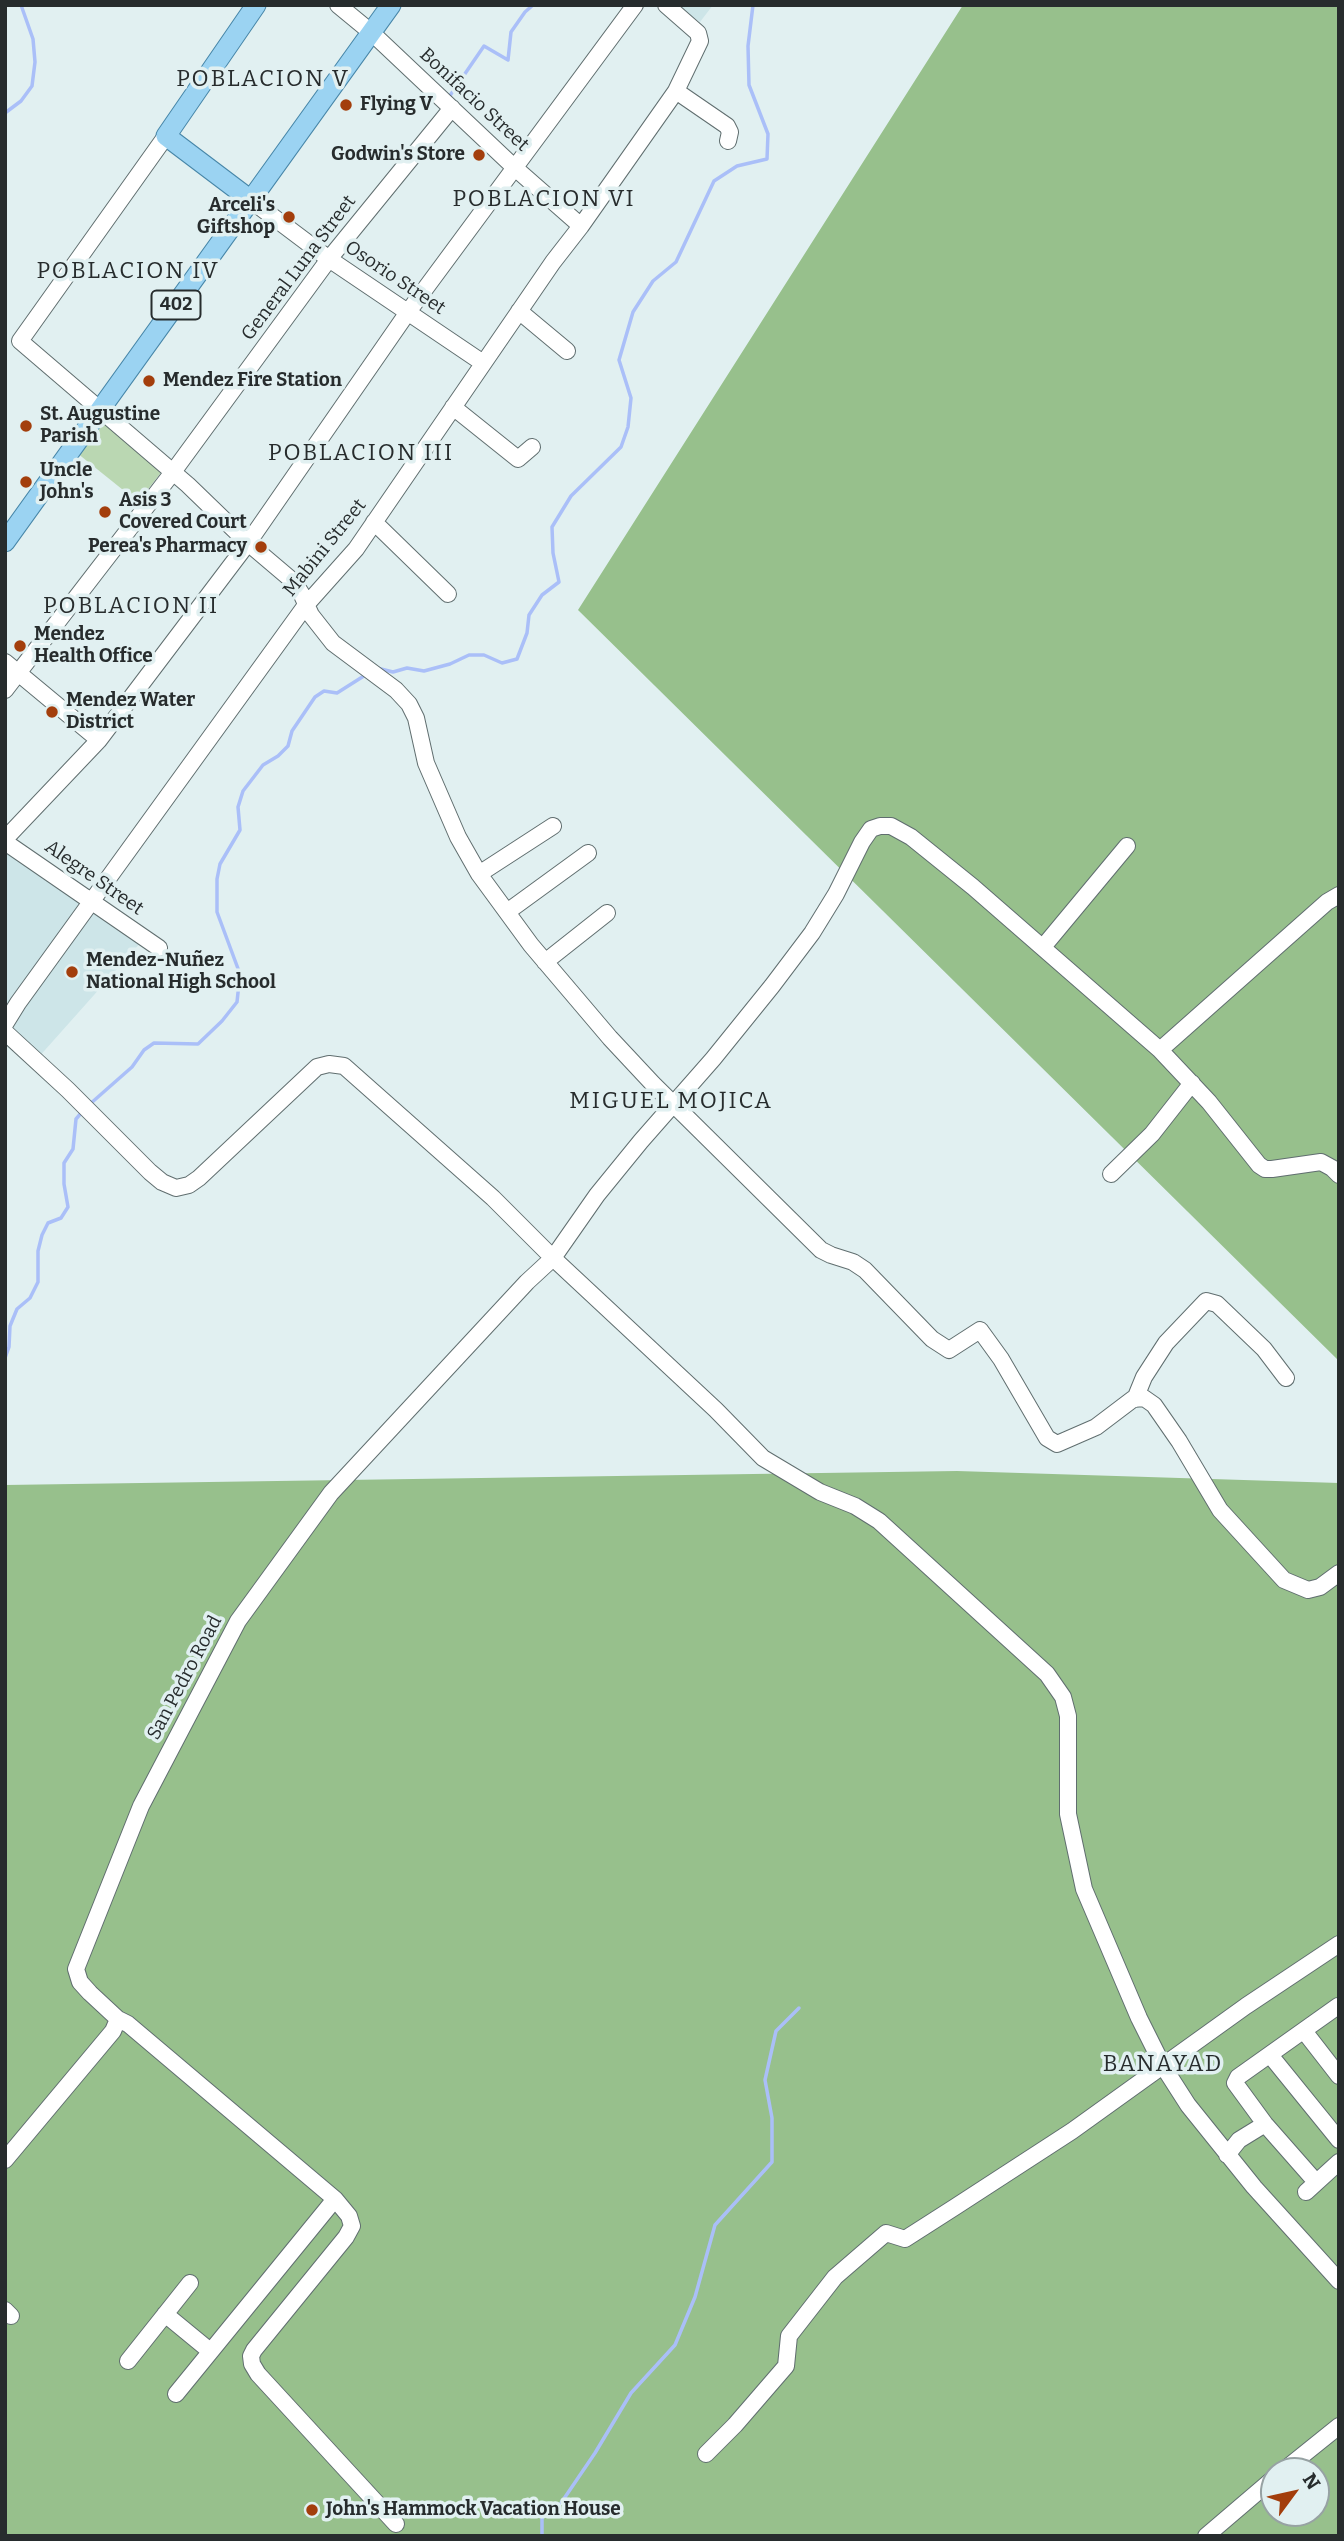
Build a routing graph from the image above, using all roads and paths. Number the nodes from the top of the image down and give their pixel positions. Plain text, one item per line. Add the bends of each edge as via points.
1 (256, 5) edge
2 (338, 5) edge
3 (391, 5) edge
4 (635, 5) edge
5 (666, 5) edge
6 (372, 33) junction
7 (676, 91) junction
8 (452, 108) junction
9 (166, 136) junction
10 (728, 141) dead end
11 (515, 168) junction
12 (252, 201) junction
13 (581, 226) junction
14 (329, 259) junction
15 (519, 311) junction
16 (408, 312) junction
17 (567, 351) dead end
18 (483, 363) junction
19 (453, 407) junction
20 (101, 410) junction
21 (532, 447) dead end
22 (173, 472) junction
23 (374, 522) junction
24 (5, 542) edge
25 (248, 543) junction
26 (448, 594) dead end
27 (306, 605) junction
28 (5, 662) edge
29 (19, 672) junction
30 (5, 690) edge
31 (99, 740) junction
32 (553, 826) dead end
33 (5, 841) edge
34 (1126, 846) dead end
35 (588, 853) dead end
36 (480, 874) junction
37 (1339, 895) edge
38 (91, 901) junction
39 (507, 912) junction
40 (607, 914) dead end
41 (1043, 947) junction
42 (159, 948) dead end
43 (545, 962) junction
44 (5, 1024) edge
45 (5, 1032) edge
46 (1160, 1049) junction
47 (1192, 1083) junction
48 (673, 1104) junction
49 (1111, 1174) dead end
50 (1339, 1175) edge
51 (553, 1258) junction
52 (1286, 1378) dead end
53 (1135, 1399) junction
54 (1339, 1573) edge
55 (1339, 1944) edge
56 (1336, 2004) edge
57 (118, 2019) junction
58 (1304, 2031) junction
59 (1270, 2055) junction
60 (1163, 2066) junction
61 (1339, 2076) edge
62 (1261, 2127) junction
63 (1339, 2140) edge
64 (1229, 2153) junction
65 (5, 2160) edge
66 (1339, 2162) edge
67 (335, 2199) junction
68 (1339, 2281) edge
69 (190, 2283) dead end
70 (165, 2314) junction
71 (210, 2351) junction
72 (128, 2361) dead end
73 (176, 2393) dead end
74 (1339, 2426) edge
75 (706, 2454) dead end
76 (1300, 2457) edge
77 (1260, 2490) edge
78 (396, 2524) dead end
79 (1206, 2536) edge

1 - 9 main road
2 - 6 street, Bonifacio Street
3 - 6 main road
4 - 11 street
5 - 7 street, Mabini Street via 698,33 700,41
6 - 8 street, Bonifacio Street
6 - 12 main road
7 - 10 street via 727,126
7 - 13 street, Mabini Street
8 - 11 street, Bonifacio Street
8 - 14 street, General Luna Street
9 - 12 main road
9 - 20 street via 20,341
11 - 13 street, Bonifacio Street
11 - 16 street
12 - 14 street, Osorio Street
12 - 20 main road, 402
13 - 15 street, Mabini Street
14 - 16 street, Osorio Street
14 - 22 street, General Luna Street
15 - 17 street
15 - 18 street, Mabini Street
16 - 18 street, Osorio Street
16 - 25 street
18 - 19 street, Mabini Street
19 - 21 street via 518,459
19 - 23 street, Mabini Street
20 - 22 street
20 - 24 main road, 402
22 - 25 street
22 - 29 street, General Luna Street
23 - 26 street
23 - 27 street, Mabini Street
25 - 27 street via 294,582
25 - 31 street
27 - 36 street via 333,643 409,704 440,797
27 - 38 street, Mabini Street
28 - 29 street
29 - 30 street, General Luna Street
29 - 31 street
31 - 33 street
32 - 36 street
33 - 38 street, Alegre Street
34 - 41 street
35 - 39 street
36 - 39 street
37 - 46 street
38 - 42 street, Alegre Street
38 - 44 street, Mabini Street
39 - 43 street
40 - 43 street
41 - 46 street
41 - 48 street, San Pedro Road via 911,837 891,827 871,829 812,933
43 - 48 street
45 - 51 street via 150,1172 176,1188 199,1178 317,1068 344,1066 456,1163
46 - 47 street
47 - 49 street via 1153,1134
47 - 50 street via 1265,1169 1321,1163
48 - 51 street, San Pedro Road via 597,1195
48 - 53 street via 821,1250 865,1270 932,1339 949,1350 980,1330 1047,1438 1057,1444 1066,1442
51 - 57 street, San Pedro Road via 331,1493 238,1621 141,1806 76,1969 80,1982
51 - 60 street via 762,1458 879,1521 1047,1674 1063,1697 1068,1716 1068,1814 1084,1889
52 - 53 street via 1264,1349 1217,1304 1206,1301 1166,1343
53 - 54 street via 1144,1398 1154,1405 1220,1510 1284,1580 1308,1590
55 - 60 street
56 - 58 street
57 - 65 street via 105,2041
57 - 67 street, San Pedro Road
58 - 59 street
58 - 61 street
59 - 62 street via 1235,2083
59 - 63 street
60 - 64 street via 1188,2105
60 - 75 street via 905,2239 886,2232 835,2277 789,2336 786,2366
62 - 64 street via 1239,2140
62 - 66 street via 1311,2187
64 - 68 street
67 - 71 street
67 - 78 street via 352,2226 254,2350 252,2364
69 - 70 street
70 - 71 street
70 - 72 street
71 - 73 street
74 - 76 street
77 - 79 street

